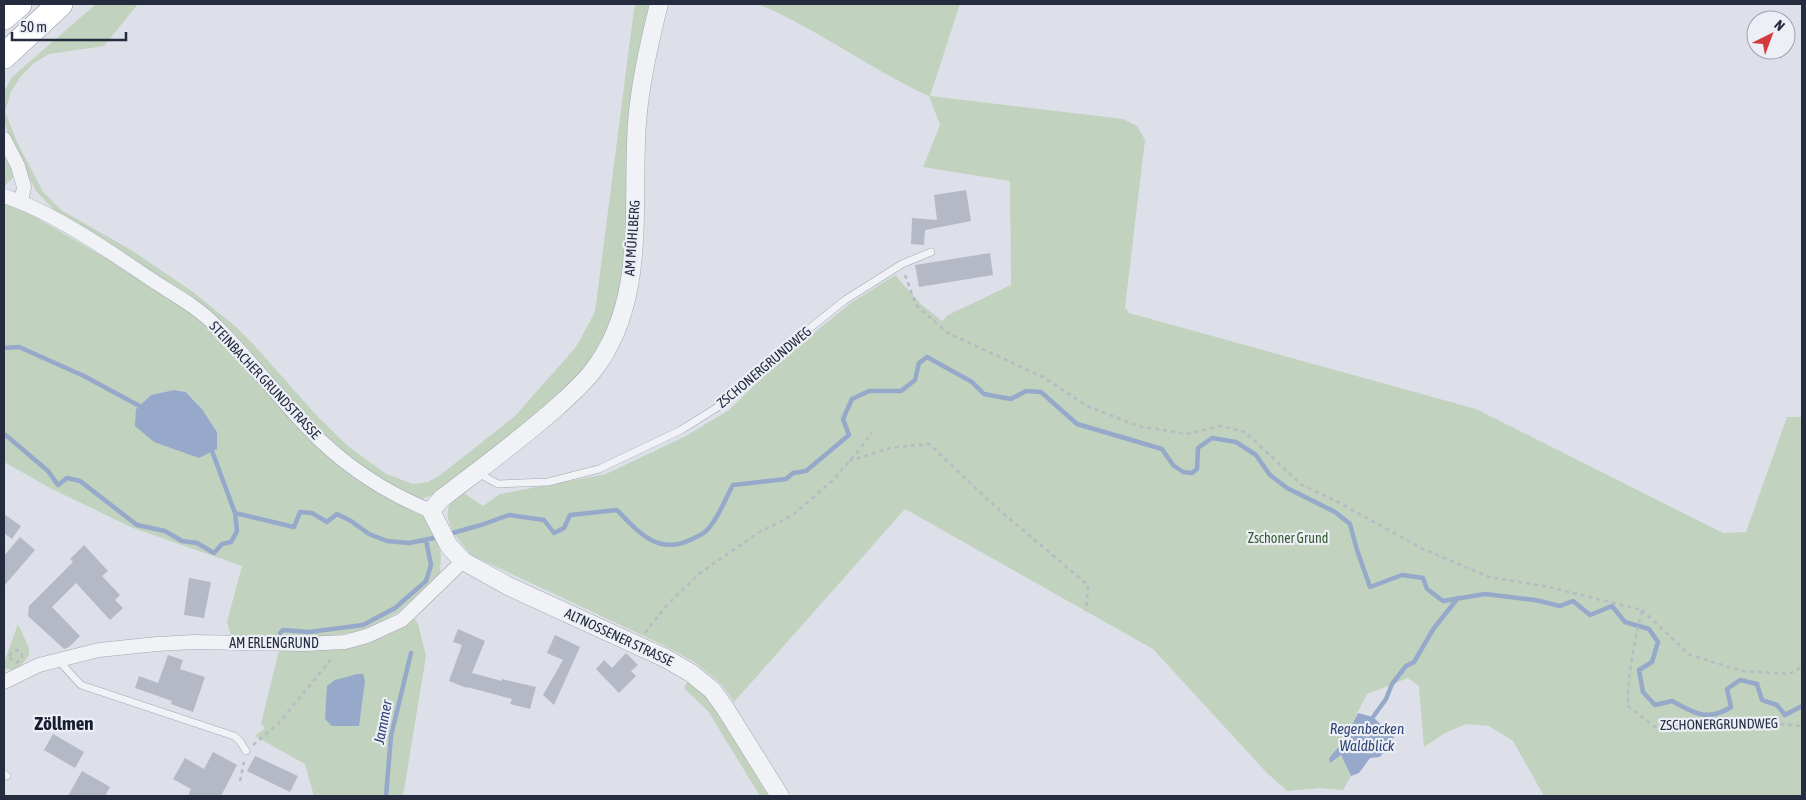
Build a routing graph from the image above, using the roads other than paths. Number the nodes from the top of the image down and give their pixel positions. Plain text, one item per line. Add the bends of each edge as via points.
1 (19, 4) edge
2 (60, 4) edge
3 (659, 4) edge
4 (4, 17) edge
5 (4, 56) edge
6 (4, 139) edge
7 (4, 196) edge
8 (20, 202) junction
9 (931, 252) dead end
10 (476, 472) junction
11 (433, 516) junction
12 (463, 562) junction
13 (58, 661) junction
14 (4, 682) edge
15 (246, 751) road end
16 (780, 796) edge

1 - 4 highway
2 - 5 highway
3 - 10 street, AM MÜHLBERG via 647,50 638,115 634,250 630,281 616,334 601,360 579,386 534,428
6 - 8 street via 18,166 24,187
7 - 8 street, STEINBACHER GRUNDSTRASSE
8 - 11 street, STEINBACHER GRUNDSTRASSE via 56,220 198,310 244,354 307,428 331,450 373,482
9 - 10 lane, ZSCHONERGRUNDWEG via 902,264 845,300 774,357 724,403 673,434 599,469 548,482 498,484
10 - 11 street, AM MÜHLBERG via 441,499
11 - 12 street, ALTNOSSENER STRASSE via 449,546
12 - 13 street, AM ERLENGRUND via 402,620 345,642 157,644 99,650
12 - 16 street, ALTNOSSENER STRASSE via 684,669 712,690
13 - 14 street, AM ERLENGRUND
13 - 15 lane via 81,685 234,736

